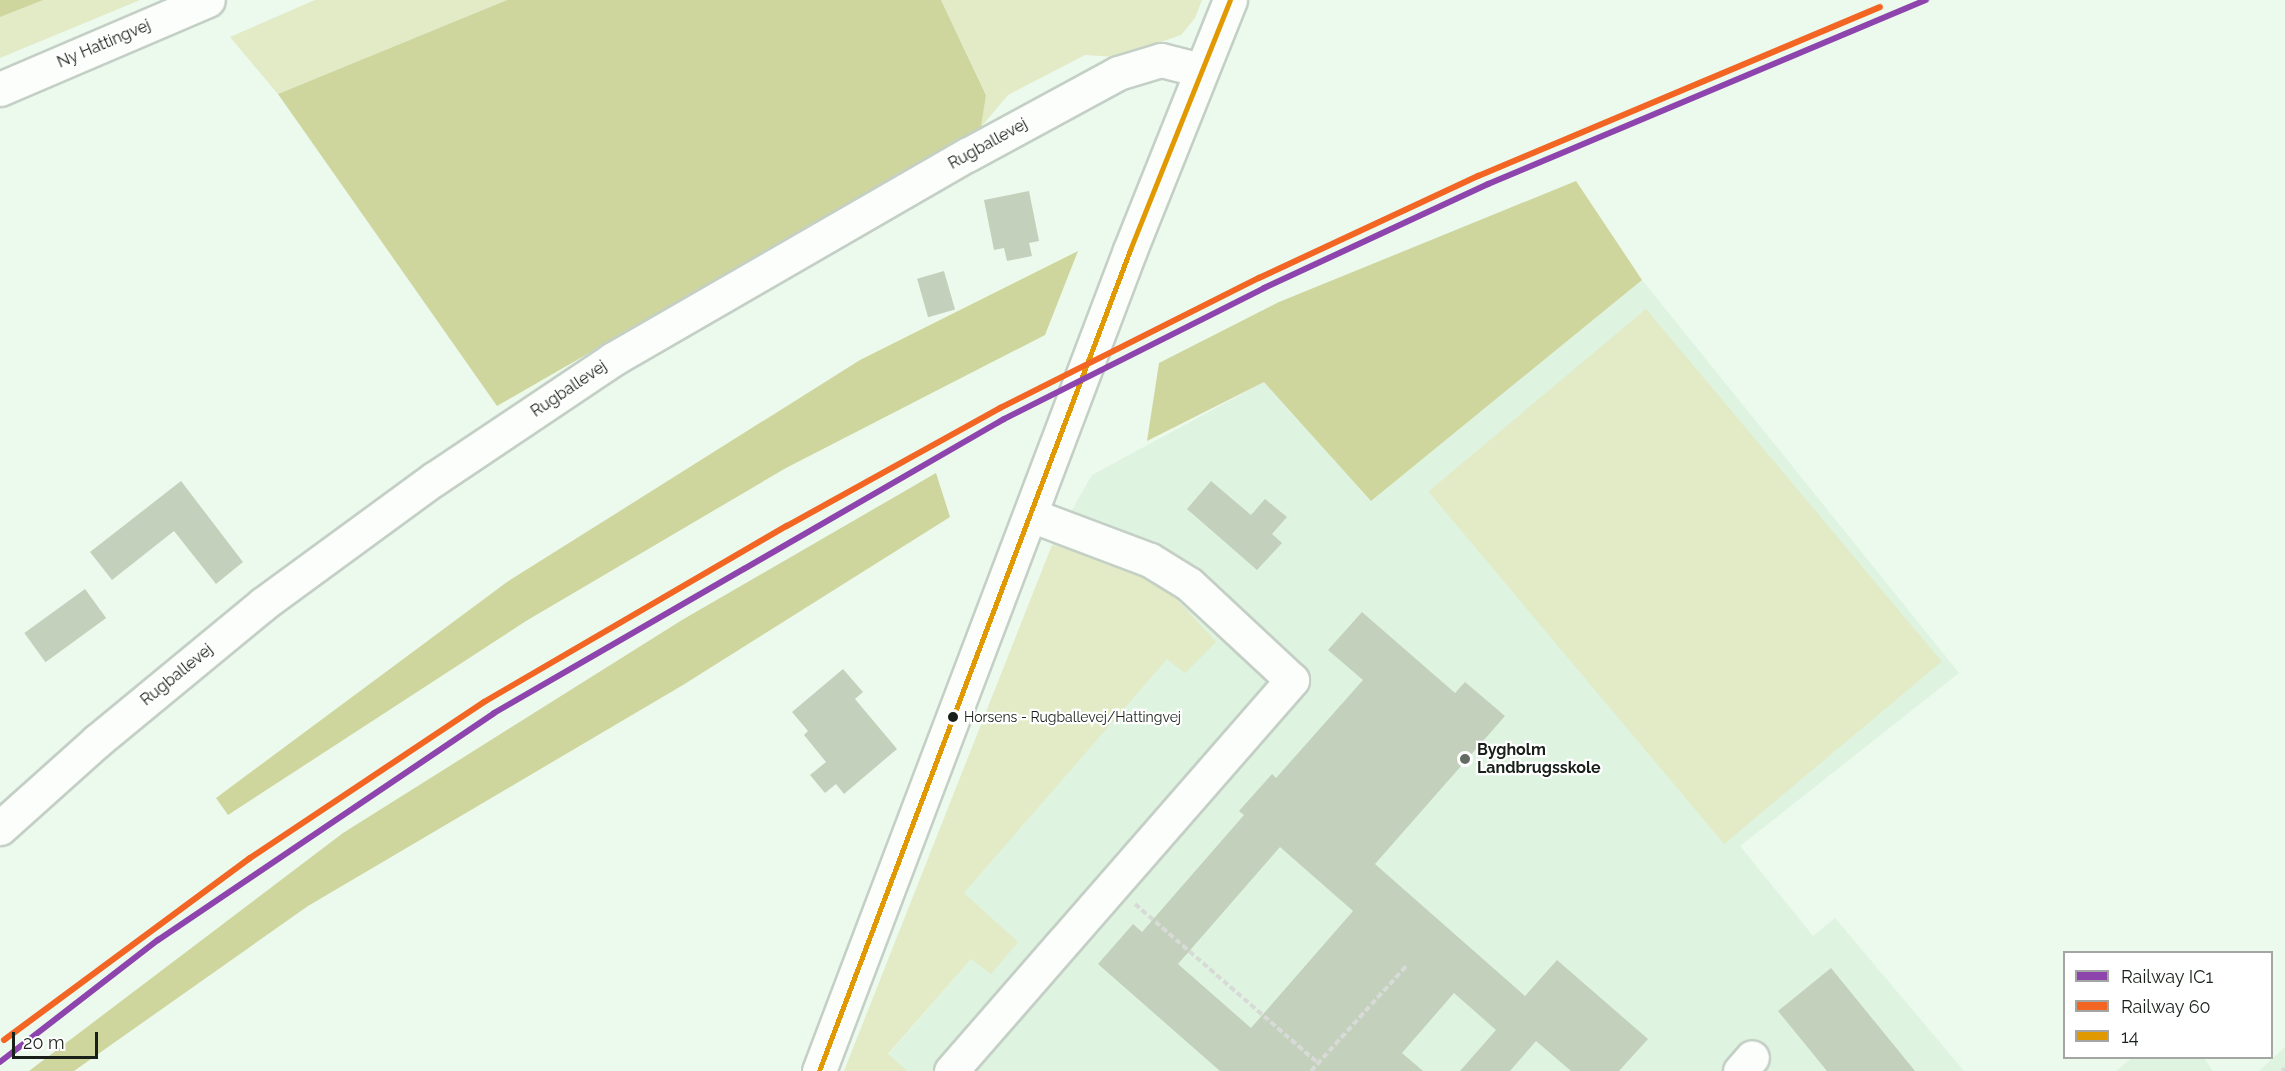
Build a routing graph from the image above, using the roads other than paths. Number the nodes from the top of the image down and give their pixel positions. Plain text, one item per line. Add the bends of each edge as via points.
1 (208, 0) edge
2 (1230, 0) edge
3 (1201, 70) junction
4 (0, 88) edge
5 (1031, 515) junction
6 (0, 828) edge
7 (819, 1071) edge
8 (951, 1071) edge

1 - 4 street, Ny Hattingvej
2 - 3 street
3 - 5 street
3 - 6 street, Rugballevej via 1161,60 1118,74 967,155 614,359 434,479 264,604 97,741
5 - 7 street
5 - 8 street via 1150,560 1189,584 1292,680

